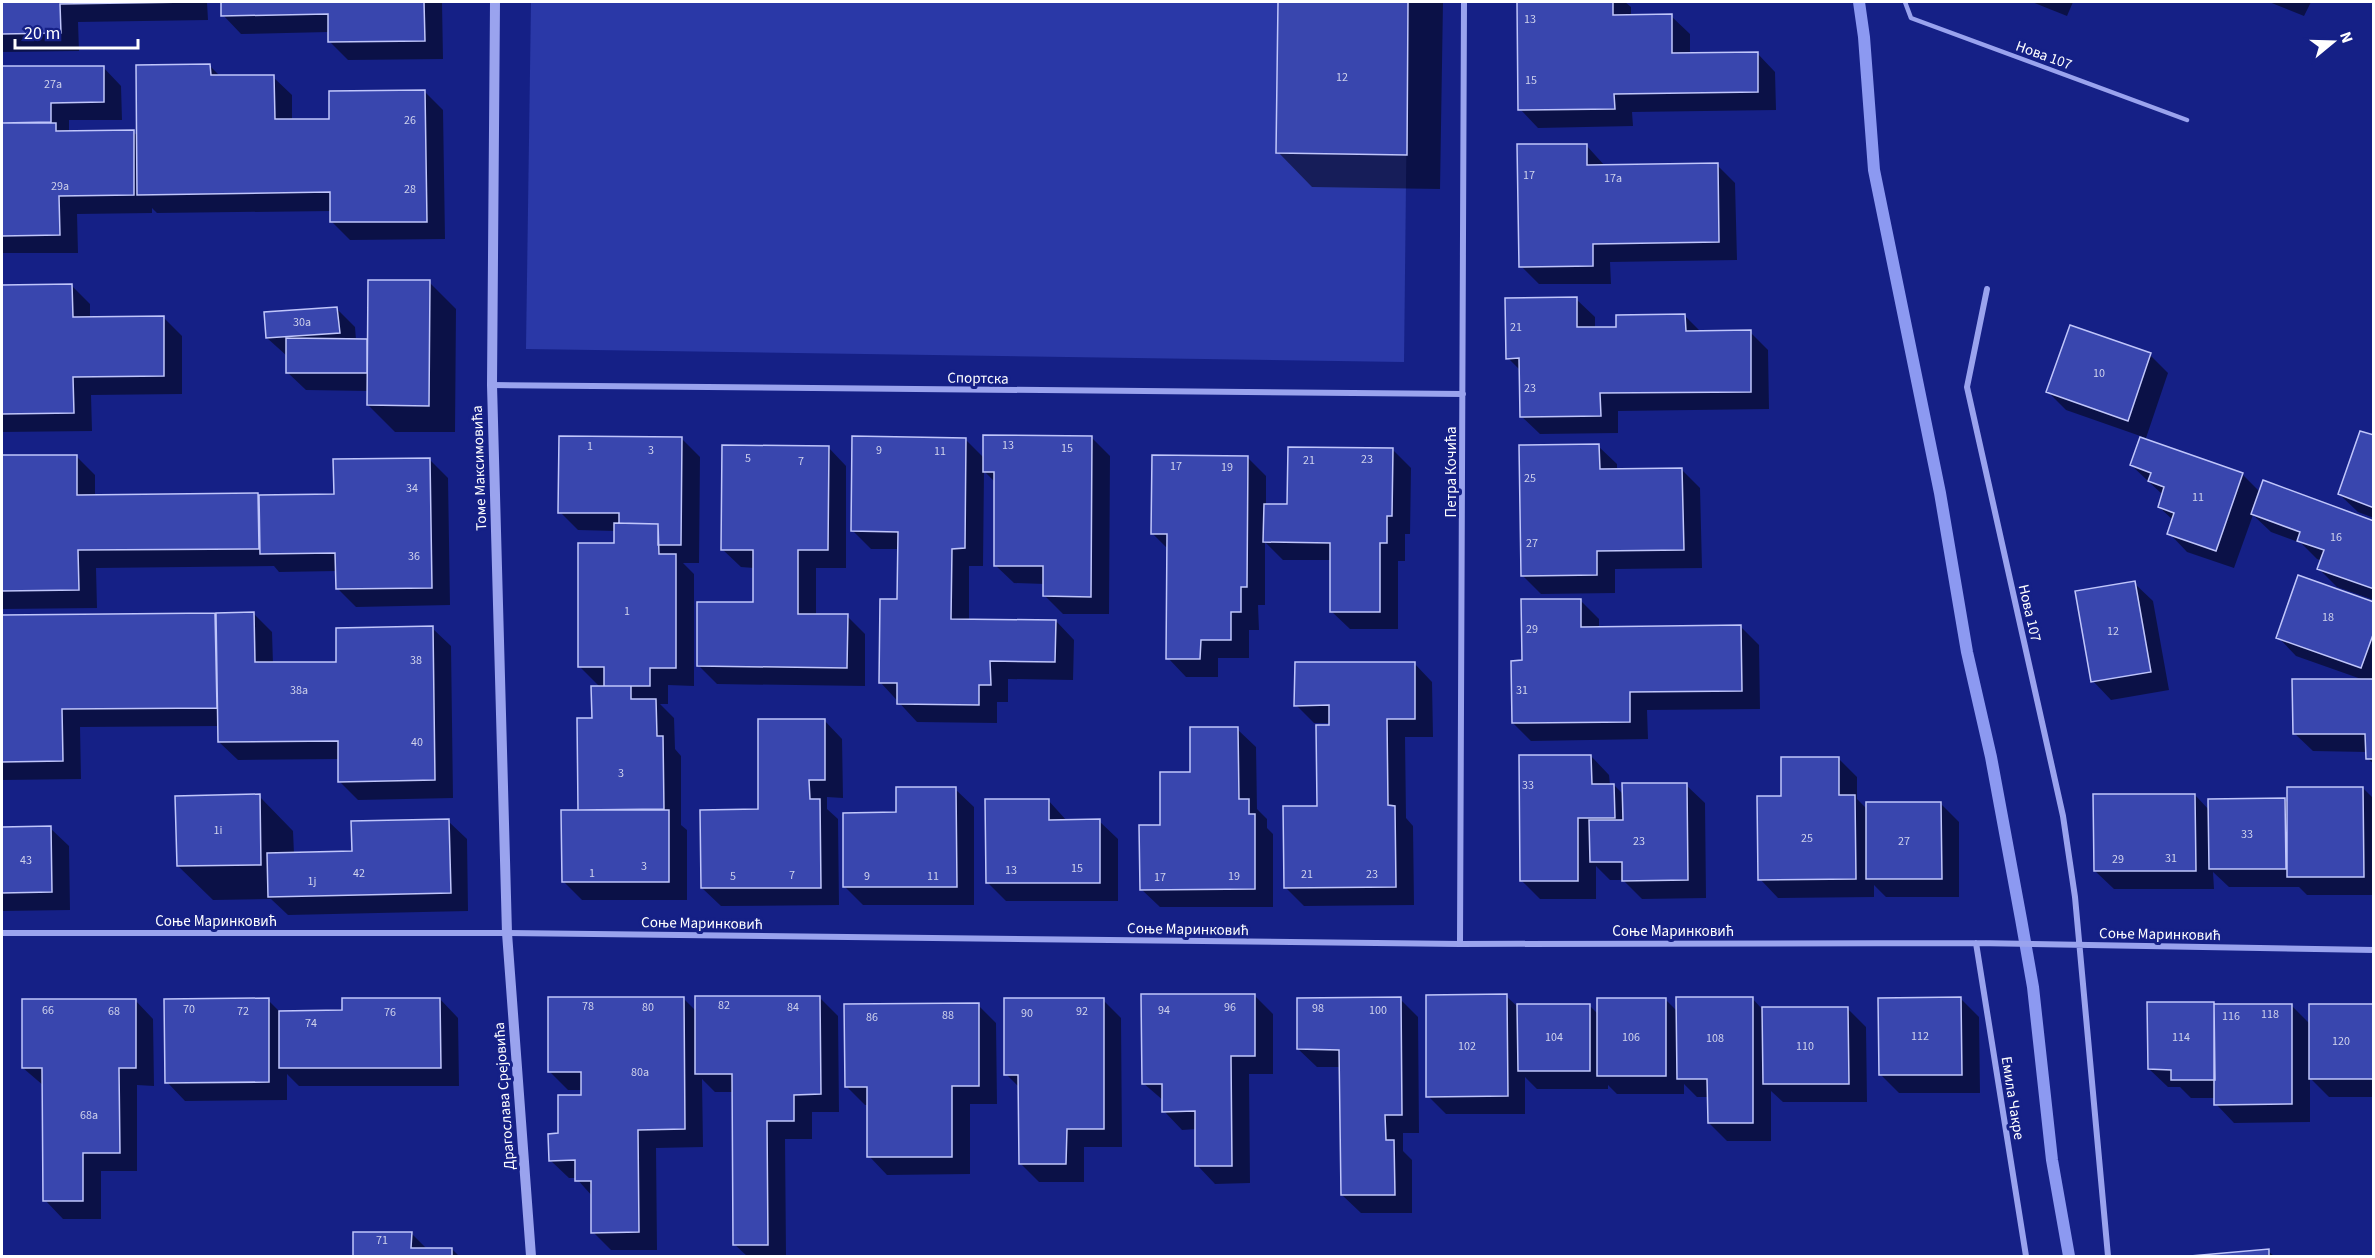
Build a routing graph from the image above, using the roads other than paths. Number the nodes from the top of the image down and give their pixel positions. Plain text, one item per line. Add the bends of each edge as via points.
1 (495, 2) edge
2 (1464, 2) edge
3 (1905, 2) edge
4 (2187, 120) dead end
5 (1987, 289) dead end
6 (492, 385) junction
7 (1463, 394) junction
8 (2, 933) edge
9 (507, 933) junction
10 (1976, 943) junction
11 (1460, 944) junction
12 (2079, 944) junction
13 (2373, 950) edge
14 (531, 1257) edge
15 (2026, 1257) edge
16 (2108, 1257) edge

1 - 6 street, Томе Максимовића
2 - 7 street, Петра Кочића
3 - 4 lane, Нова 107 via 1911,18
5 - 12 street, Нова 107 via 1966,387 2063,816
6 - 7 street, Спортска
6 - 9 street, Томе Максимовића
7 - 11 street, Петра Кочића
8 - 9 street, Соње Маринковић
9 - 11 street, Соње Маринковић
9 - 14 street, Драгослава Срејовића
10 - 11 street, Соње Маринковић
10 - 12 street, Соње Маринковић
10 - 15 street, Емила Чакре
12 - 13 street, Соње Маринковић
12 - 16 street

